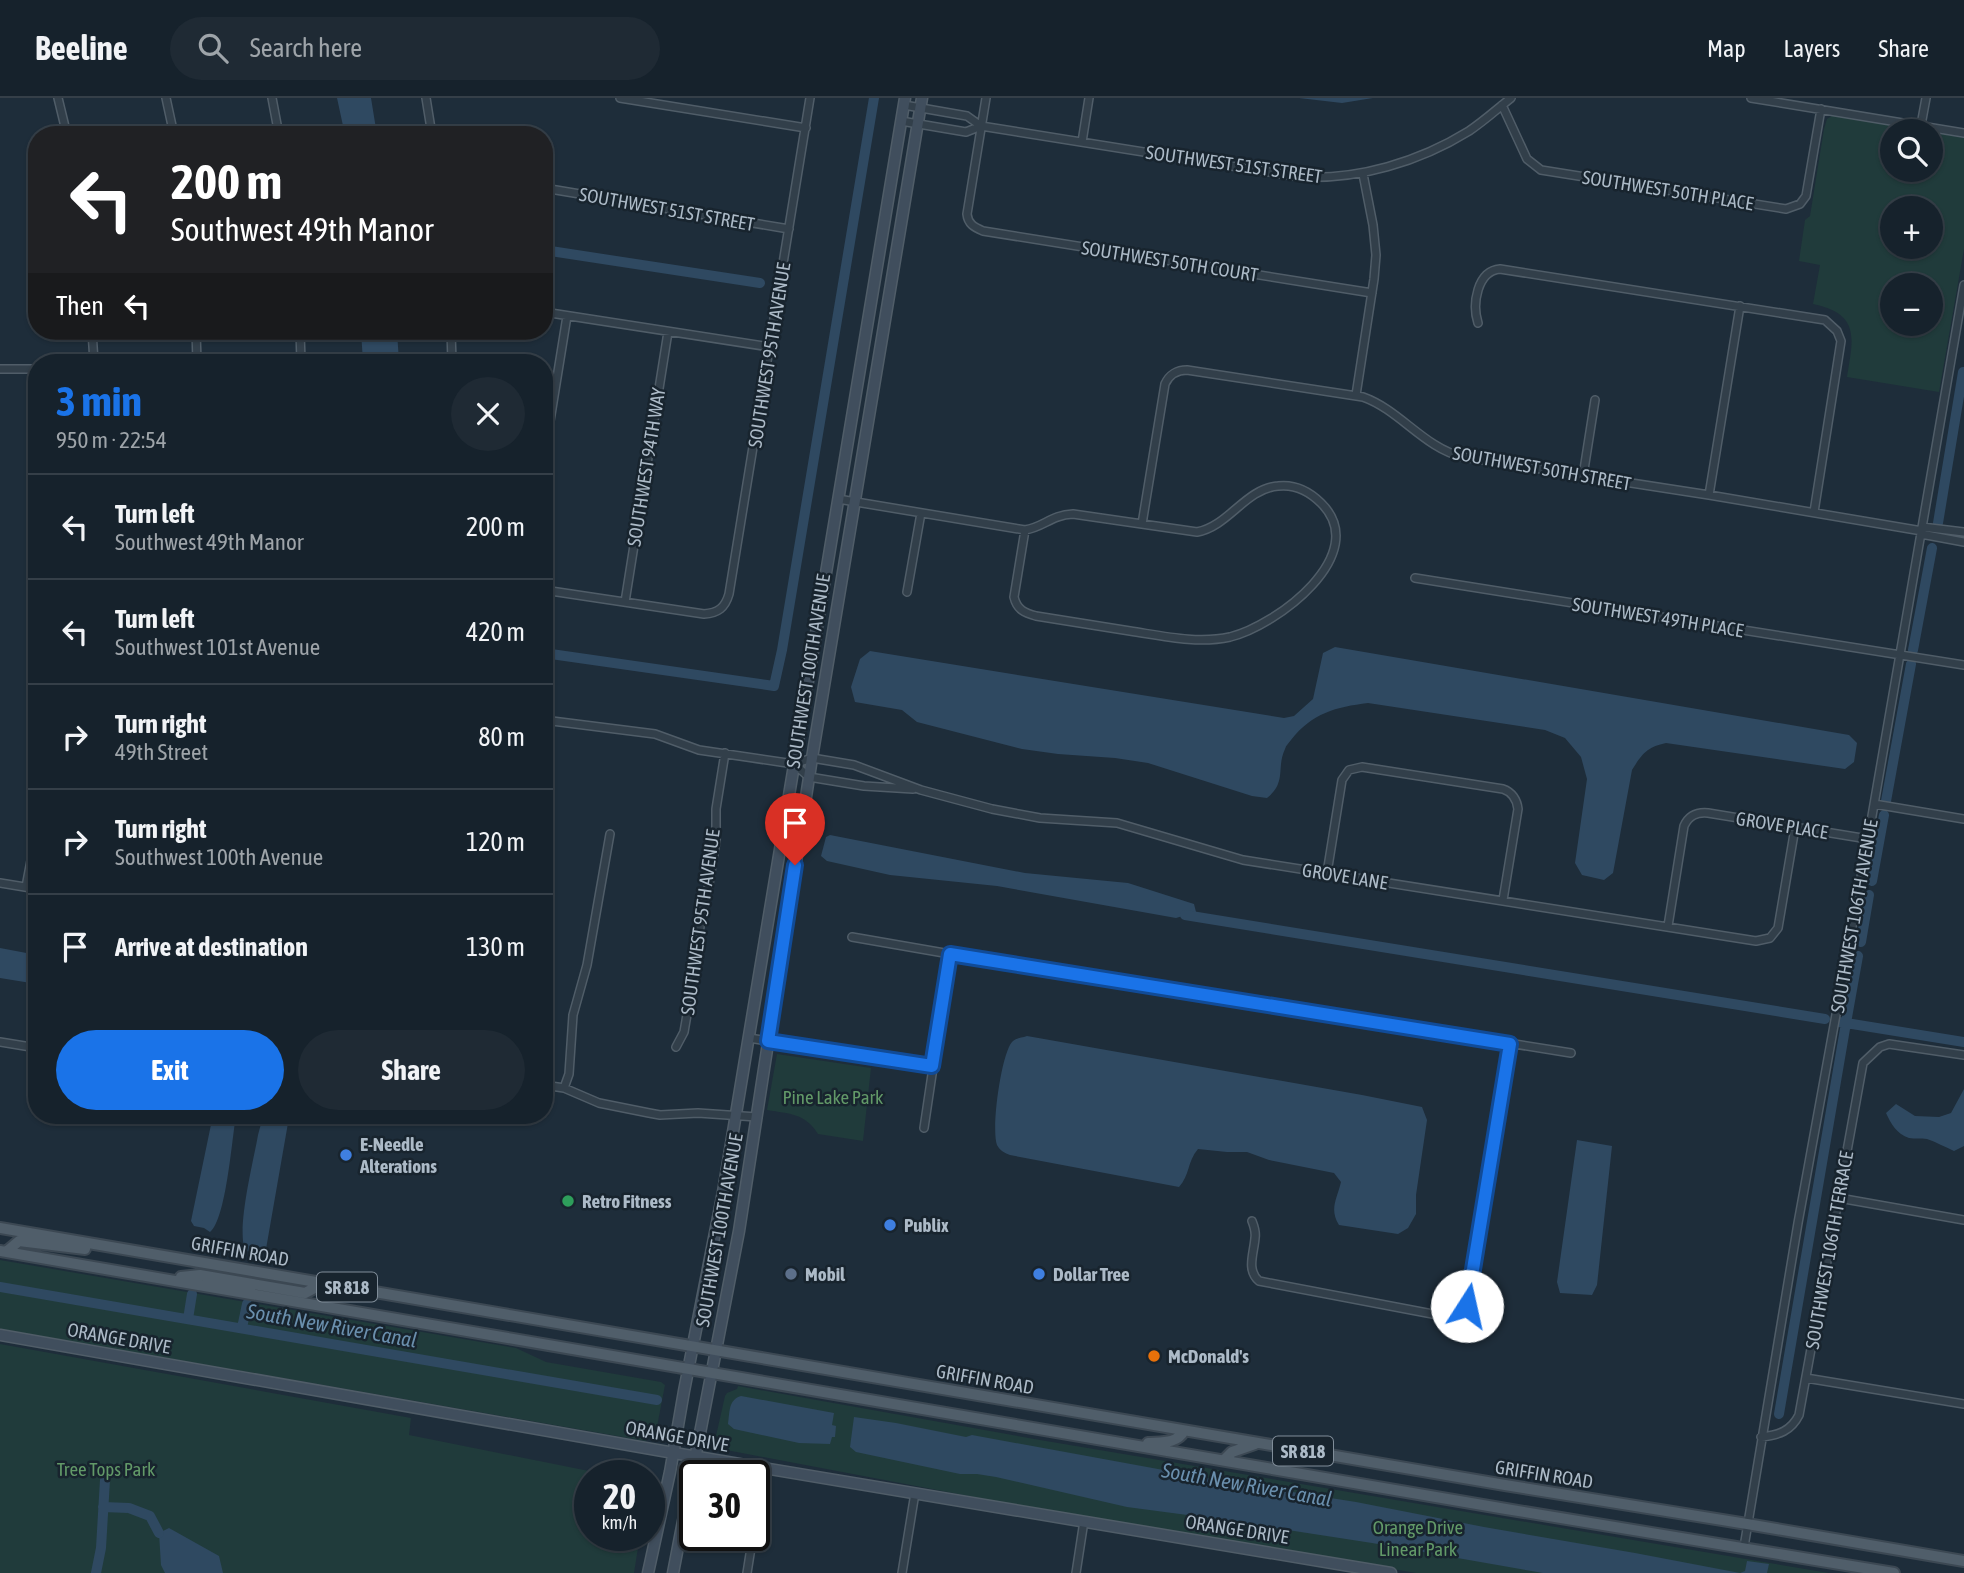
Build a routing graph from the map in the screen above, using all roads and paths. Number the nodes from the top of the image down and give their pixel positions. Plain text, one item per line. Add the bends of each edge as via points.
1 (58, 98) edge
2 (166, 98) edge
3 (272, 98) edge
4 (426, 98) edge
5 (620, 98) edge
6 (810, 98) edge
7 (986, 98) edge
8 (1089, 98) edge
9 (1511, 98) edge
10 (1751, 98) edge
11 (1926, 98) edge
12 (905, 102) edge
13 (921, 103) edge
14 (1502, 105) junction
15 (1821, 109) junction
16 (1884, 119) edge
17 (1922, 119) edge
18 (901, 121) junction
19 (917, 123) junction
20 (65, 126) edge
21 (172, 126) edge
22 (277, 126) edge
23 (431, 126) edge
24 (981, 126) junction
25 (806, 128) junction
26 (1943, 129) edge
27 (1964, 133) edge
28 (1082, 142) junction
29 (1363, 174) junction
30 (553, 190) edge
31 (789, 229) junction
32 (1964, 285) edge
33 (1372, 293) junction
34 (1740, 306) junction
35 (553, 314) edge
36 (567, 316) junction
37 (1478, 323) dead end
38 (668, 332) junction
39 (770, 347) junction
40 (0, 369) edge
41 (28, 369) edge
42 (1356, 395) junction
43 (1595, 400) dead end
44 (553, 402) edge
45 (1583, 476) junction
46 (1709, 495) junction
47 (838, 499) junction
48 (854, 502) junction
49 (1814, 512) junction
50 (921, 513) junction
51 (1142, 524) junction
52 (1025, 530) junction
53 (1922, 531) junction
54 (1964, 532) edge
55 (1964, 542) edge
56 (1415, 578) dead end
57 (553, 591) edge
58 (907, 592) dead end
59 (625, 602) junction
60 (1901, 655) junction
61 (1964, 665) edge
62 (553, 721) edge
63 (725, 753) junction
64 (812, 758) junction
65 (794, 764) junction
66 (809, 777) junction
67 (921, 790) junction
68 (1874, 804) junction
69 (1964, 819) edge
70 (1795, 828) junction
71 (610, 834) dead end
72 (1868, 839) junction
73 (1327, 873) junction
74 (28, 876) edge
75 (0, 883) edge
76 (26, 887) joint
77 (1503, 900) junction
78 (1668, 926) junction
79 (852, 937) dead end
80 (950, 954) junction
81 (749, 1038) junction
82 (768, 1041) junction
83 (0, 1042) edge
84 (1510, 1044) junction
85 (28, 1047) edge
86 (676, 1047) dead end
87 (1571, 1054) dead end
88 (1964, 1055) edge
89 (932, 1066) junction
90 (553, 1086) edge
91 (564, 1088) junction
92 (736, 1115) junction
93 (757, 1117) junction
94 (924, 1128) dead end
95 (1839, 1198) junction
96 (1964, 1220) edge
97 (1252, 1221) dead end
98 (0, 1228) edge
99 (3, 1251) edge
100 (146, 1253) junction
101 (168, 1279) junction
102 (324, 1283) junction
103 (0, 1335) edge
104 (694, 1346) junction
105 (715, 1350) junction
106 (689, 1369) junction
107 (710, 1373) junction
108 (1806, 1378) junction
109 (1964, 1404) edge
110 (1184, 1431) junction
111 (1761, 1437) junction
112 (1258, 1443) junction
113 (1135, 1444) junction
114 (674, 1453) junction
115 (696, 1457) junction
116 (715, 1460) edge
117 (1224, 1460) junction
118 (770, 1469) edge
119 (915, 1493) junction
120 (1084, 1521) junction
121 (1747, 1524) junction
122 (1744, 1547) junction
123 (750, 1551) edge
124 (1964, 1561) edge
125 (648, 1573) edge
126 (673, 1573) edge
127 (747, 1573) edge
128 (902, 1573) edge
129 (1076, 1573) edge
130 (1391, 1573) edge
131 (1894, 1573) edge

1 - 20 street
2 - 21 street
3 - 22 street
4 - 23 street
5 - 25 street
6 - 25 street, SOUTHWEST 95TH AVENUE
7 - 24 street
8 - 28 street
9 - 14 street, SOUTHWEST 51ST STREET
10 - 15 street
11 - 17 street
12 - 13 street, SOUTHWEST 51ST STREET
12 - 18 main road, SOUTHWEST 100TH AVENUE
13 - 19 main road, SOUTHWEST 100TH AVENUE
13 - 24 street, SOUTHWEST 51ST STREET via 967,116
14 - 15 street, SOUTHWEST 50TH PLACE via 1522,151 1535,167 1786,209 1800,204 1807,191
14 - 29 street, SOUTHWEST 51ST STREET via 1449,141
15 - 16 street
18 - 19 street, SOUTHWEST 51ST STREET
18 - 47 main road, SOUTHWEST 100TH AVENUE
19 - 24 street, SOUTHWEST 51ST STREET via 967,132
19 - 48 main road, SOUTHWEST 100TH AVENUE
24 - 28 street, SOUTHWEST 51ST STREET
24 - 33 street, SOUTHWEST 50TH COURT via 967,214 970,223 983,231
25 - 31 street, SOUTHWEST 95TH AVENUE
26 - 27 street
28 - 29 street, SOUTHWEST 51ST STREET via 1300,177
29 - 33 street via 1375,239
30 - 31 street, SOUTHWEST 51ST STREET
31 - 39 street, SOUTHWEST 95TH AVENUE
32 - 53 street, SOUTHWEST 106TH AVENUE
33 - 42 street
34 - 37 street via 1500,268 1482,280
34 - 46 street
34 - 49 street via 1819,318 1835,327 1840,336
35 - 36 street
36 - 38 street
36 - 44 street
38 - 39 street
38 - 59 street, SOUTHWEST 94TH WAY
39 - 59 street, SOUTHWEST 95TH AVENUE via 725,605 704,614
40 - 41 street
42 - 45 street, SOUTHWEST 50TH STREET via 1380,404 1448,453
42 - 51 street, SOUTHWEST 50TH STREET via 1178,371 1165,384
43 - 45 street
45 - 46 street, SOUTHWEST 50TH STREET
46 - 49 street, SOUTHWEST 50TH STREET
47 - 48 street
47 - 65 main road, SOUTHWEST 100TH AVENUE
48 - 50 street
48 - 64 main road, SOUTHWEST 100TH AVENUE
49 - 53 street, SOUTHWEST 50TH STREET
50 - 52 street
50 - 58 street
51 - 52 street via 1062,515
51 - 52 street via 1208,530 1255,494 1288,486 1314,496 1329,512 1336,541 1330,563 1318,579 1276,616 1229,637 1201,640 1021,611 1015,591
53 - 54 street, SOUTHWEST 50TH STREET
53 - 55 street, SOUTHWEST 50TH STREET
53 - 60 street, SOUTHWEST 106TH AVENUE
56 - 60 street, SOUTHWEST 49TH PLACE
57 - 59 street
60 - 61 street, SOUTHWEST 49TH PLACE
60 - 68 street, SOUTHWEST 106TH AVENUE
62 - 63 street via 655,734 689,747
63 - 65 street
63 - 86 street, SOUTHWEST 95TH AVENUE via 695,970 684,1032
64 - 65 street, GROVE LANE
64 - 66 main road, SOUTHWEST 100TH AVENUE
64 - 67 street, GROVE LANE via 854,765
65 - 66 street
65 - 81 main road, SOUTHWEST 100TH AVENUE
66 - 67 street, GROVE LANE
66 - 82 main road, SOUTHWEST 100TH AVENUE
67 - 73 street, GROVE LANE via 1040,818 1117,823 1243,860
68 - 69 street
68 - 72 street, SOUTHWEST 106TH AVENUE
70 - 72 street, GROVE PLACE
70 - 78 street, GROVE LANE via 1779,925 1772,936 1756,941
70 - 78 street, GROVE PLACE via 1695,814 1684,826
71 - 91 street via 587,965 573,1014
72 - 111 street, SOUTHWEST 106TH AVENUE
73 - 77 street, GROVE LANE
73 - 77 street via 1343,777 1359,767 1375,769 1503,789 1514,797 1518,813
74 - 76 street
75 - 76 street
77 - 78 street, GROVE LANE
79 - 80 street
80 - 84 street
80 - 89 street
81 - 82 street
81 - 92 main road, SOUTHWEST 100TH AVENUE
82 - 89 street
82 - 93 main road, SOUTHWEST 100TH AVENUE
83 - 85 street
84 - 87 street
84 - 97 street via 1464,1316 1443,1316 1259,1281 1251,1265 1256,1234
88 - 95 street, SOUTHWEST 106TH TERRACE via 1889,1044 1863,1063
89 - 94 street
90 - 91 street
91 - 92 street via 599,1103 649,1114
92 - 93 street
92 - 104 main road, SOUTHWEST 100TH AVENUE
93 - 105 main road, SOUTHWEST 100TH AVENUE
95 - 96 street
95 - 108 street, SOUTHWEST 106TH TERRACE
98 - 100 main road, GRIFFIN ROAD / SR 818
99 - 100 main road via 19,1241 124,1255
99 - 101 main road, GRIFFIN ROAD / SR 818
100 - 102 main road, GRIFFIN ROAD / SR 818
101 - 102 main road via 200,1275 305,1293
101 - 106 main road, GRIFFIN ROAD / SR 818
102 - 104 main road, GRIFFIN ROAD / SR 818
103 - 114 main road, ORANGE DRIVE
104 - 105 main road, GRIFFIN ROAD / SR 818
104 - 106 main road, SOUTHWEST 100TH AVENUE
105 - 107 main road, SOUTHWEST 100TH AVENUE
105 - 110 main road, GRIFFIN ROAD / SR 818
106 - 107 main road, GRIFFIN ROAD / SR 818
106 - 114 main road, SOUTHWEST 100TH AVENUE
107 - 113 main road, GRIFFIN ROAD / SR 818
107 - 115 main road, SOUTHWEST 100TH AVENUE
108 - 109 street
108 - 111 street, SOUTHWEST 106TH TERRACE via 1796,1421 1784,1433
110 - 112 main road, GRIFFIN ROAD / SR 818
110 - 113 main road via 1174,1440
111 - 121 street, SOUTHWEST 106TH AVENUE
112 - 117 main road via 1232,1452
112 - 121 main road, GRIFFIN ROAD / SR 818
113 - 117 main road, GRIFFIN ROAD / SR 818
114 - 115 main road, ORANGE DRIVE
114 - 125 main road, SOUTHWEST 100TH AVENUE
115 - 116 main road, ORANGE DRIVE
115 - 126 main road, SOUTHWEST 100TH AVENUE
117 - 122 main road, GRIFFIN ROAD / SR 818
118 - 119 main road, ORANGE DRIVE
119 - 120 main road, ORANGE DRIVE
119 - 128 street
120 - 129 street
120 - 130 main road, ORANGE DRIVE
121 - 122 street, SOUTHWEST 106TH AVENUE
121 - 124 main road, GRIFFIN ROAD / SR 818
122 - 131 main road, GRIFFIN ROAD / SR 818
123 - 127 street

